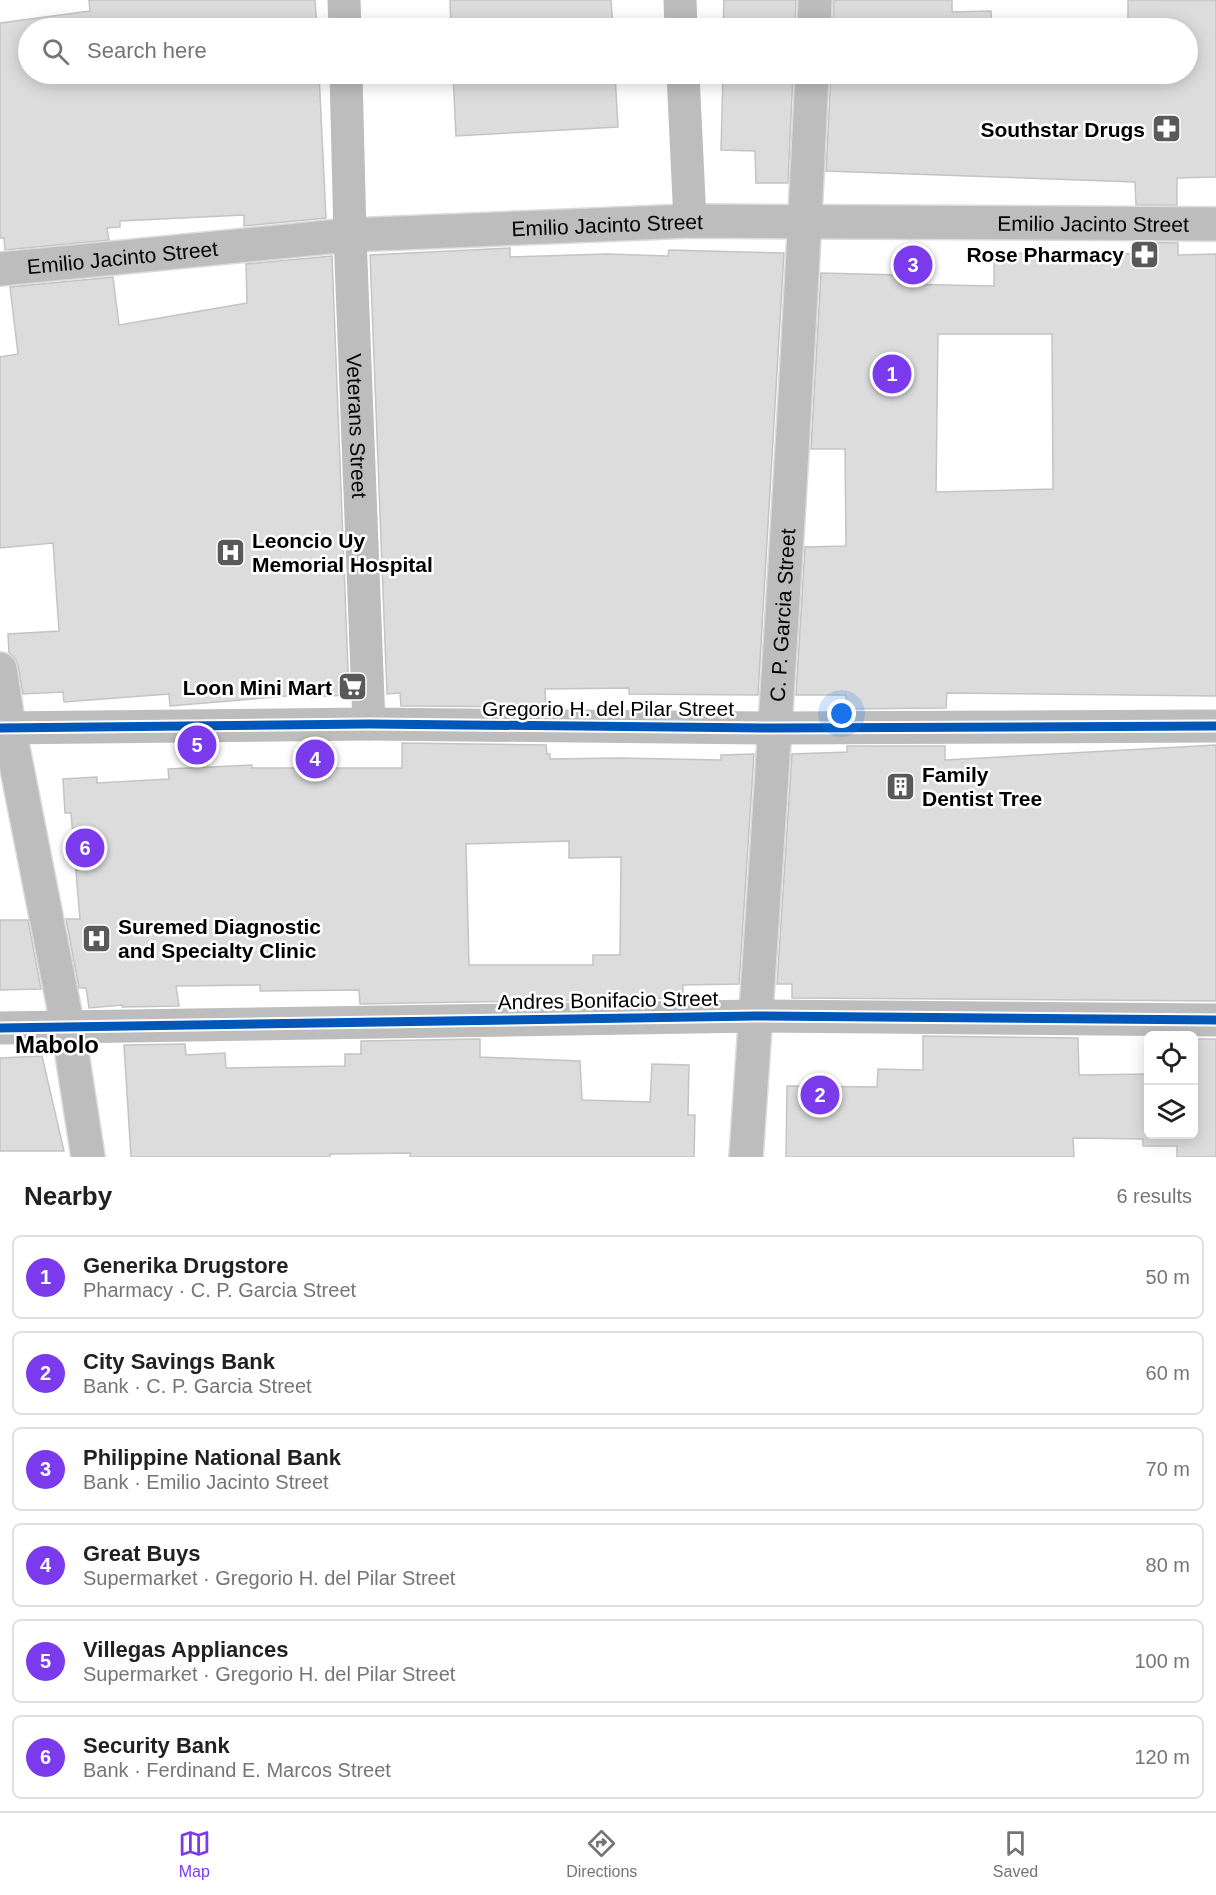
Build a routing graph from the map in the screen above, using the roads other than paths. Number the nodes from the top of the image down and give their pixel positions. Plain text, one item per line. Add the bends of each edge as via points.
1 (344, 0) edge
2 (680, 0) edge
3 (815, 0) edge
4 (345, 18) edge
5 (681, 18) edge
6 (814, 18) edge
7 (346, 84) edge
8 (683, 84) edge
9 (812, 84) edge
10 (805, 220) junction
11 (690, 221) junction
12 (1216, 224) edge
13 (350, 236) junction
14 (0, 269) edge
15 (0, 669) edge
16 (369, 724) junction
17 (1216, 726) edge
18 (5, 728) edge
19 (774, 728) junction
20 (756, 1016) junction
21 (1216, 1020) edge
22 (0, 1028) edge
23 (68, 1028) junction
24 (88, 1157) edge
25 (746, 1157) edge

1 - 4 street
2 - 5 street
3 - 6 street
7 - 13 street, Veterans Street
8 - 11 street
9 - 10 street, C. P. Garcia Street
10 - 11 street, Emilio Jacinto Street
10 - 12 street, Emilio Jacinto Street
10 - 19 street, C. P. Garcia Street
11 - 13 street, Emilio Jacinto Street
13 - 14 street, Emilio Jacinto Street
13 - 16 street, Veterans Street
15 - 18 street
16 - 18 street, Gregorio H. del Pilar Street
16 - 19 street, Gregorio H. del Pilar Street
17 - 19 street, Gregorio H. del Pilar Street
18 - 23 street
19 - 20 street, C. P. Garcia Street
20 - 21 street, Andres Bonifacio Street
20 - 23 street, Andres Bonifacio Street
20 - 25 street, C. P. Garcia Street
22 - 23 street, Andres Bonifacio Street
23 - 24 street

